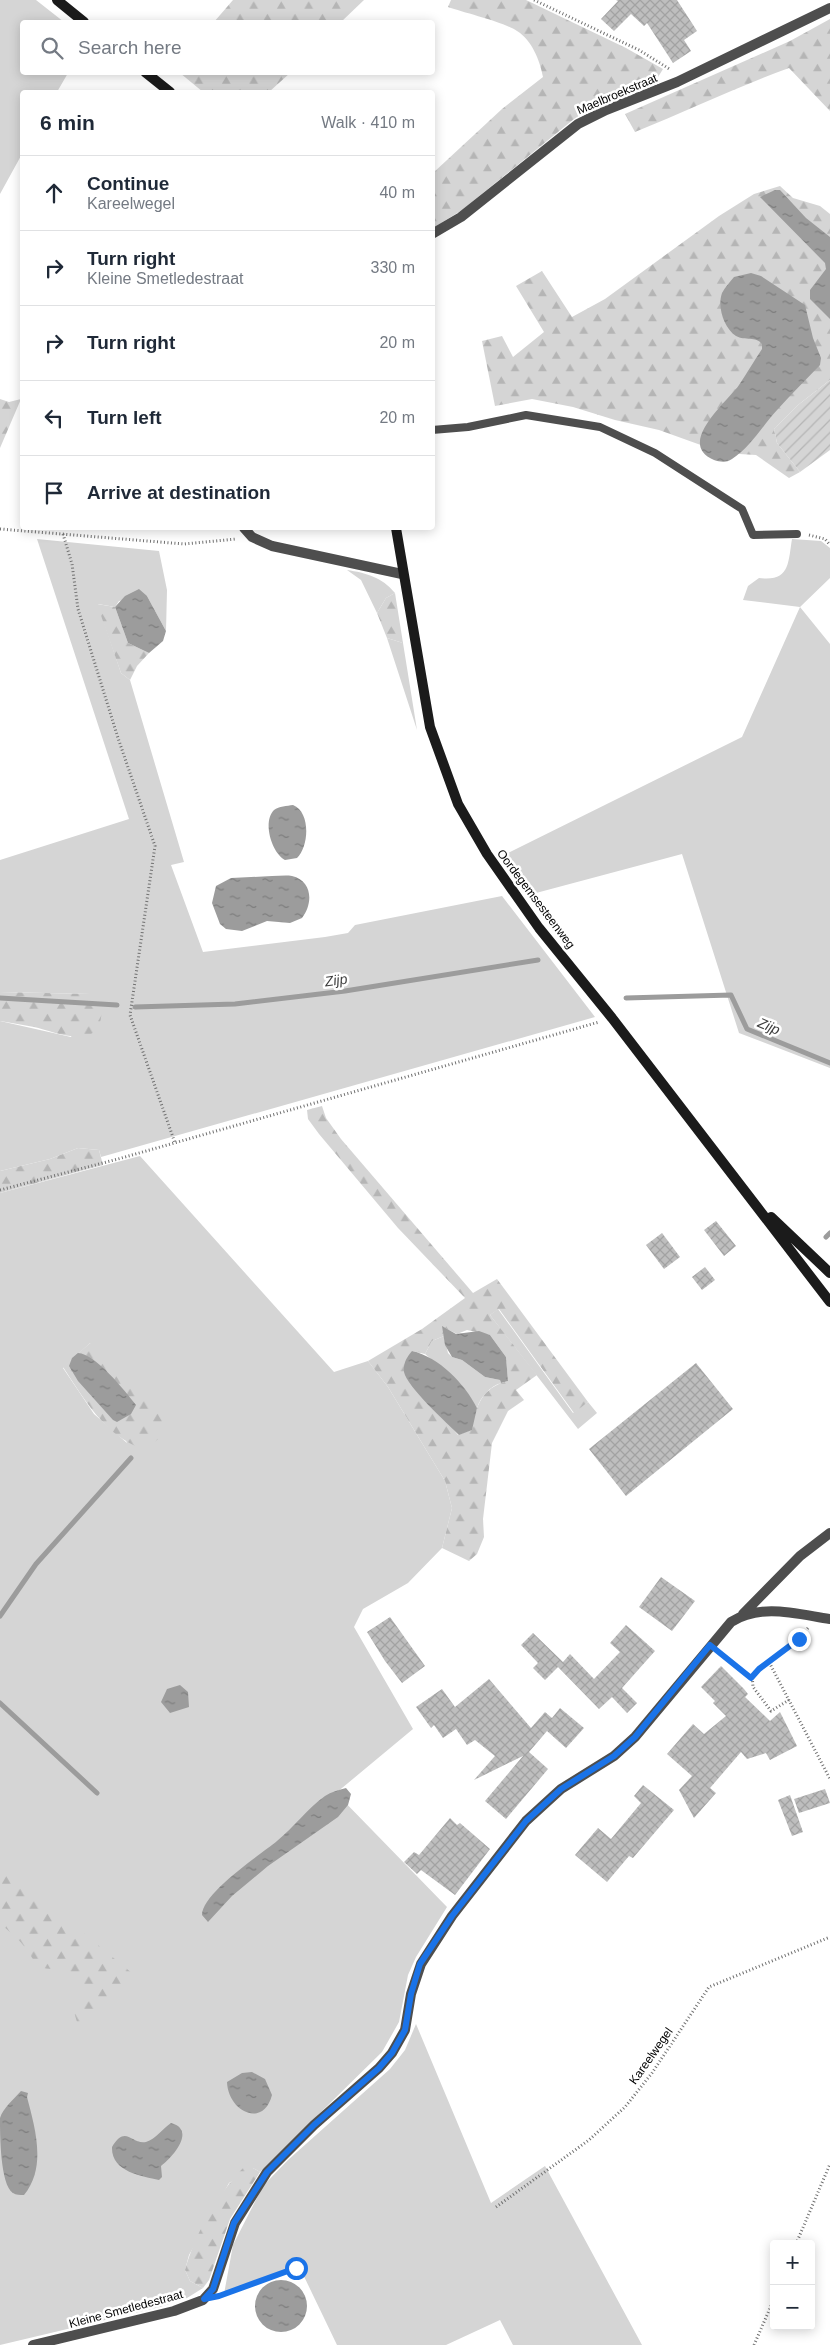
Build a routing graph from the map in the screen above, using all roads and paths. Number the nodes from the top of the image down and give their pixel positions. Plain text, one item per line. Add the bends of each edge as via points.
1 (57, 0) edge
2 (534, 0) edge
3 (830, 8) edge
4 (82, 20) edge
5 (150, 75) edge
6 (684, 79) junction
7 (168, 90) edge
8 (435, 232) edge
9 (435, 430) edge
10 (0, 529) edge
11 (246, 530) edge
12 (396, 530) edge
13 (63, 534) junction
14 (797, 534) joint
15 (252, 537) junction
16 (830, 545) edge
17 (402, 574) junction
18 (612, 1018) junction
19 (175, 1143) junction
20 (0, 1190) edge
21 (746, 1192) junction
22 (830, 1273) edge
23 (830, 1302) edge
24 (830, 1533) edge
25 (742, 1614) junction
26 (814, 1617) junction
27 (830, 1620) edge
28 (710, 1645) junction
29 (769, 1662) junction
30 (751, 1678) junction
31 (789, 1700) junction
32 (830, 1779) edge
33 (830, 1937) edge
34 (830, 2164) edge
35 (496, 2206) dead end
36 (798, 2240) edge
37 (296, 2268) dead end
38 (204, 2299) junction
39 (770, 2308) edge
40 (33, 2345) edge
41 (754, 2345) edge

1 - 4 street
2 - 6 path via 638,50
3 - 6 street, Maelbroekstraat
5 - 7 street
6 - 8 street, Maelbroekstraat via 578,124 461,217
9 - 14 lane via 468,427 526,415 600,428 655,453 742,509 753,535
10 - 13 path
11 - 15 street
12 - 17 street, Oordegemsesteenweg
13 - 15 path via 184,544
13 - 19 path via 72,564 78,609 155,846 130,1014
14 - 16 path via 825,539
15 - 17 street via 272,546
17 - 18 street, Oordegemsesteenweg via 430,727 458,804 487,854 534,920
18 - 19 path
18 - 21 street, Oordegemsesteenweg
19 - 20 path
21 - 22 street, Oordegemsesteenweg
21 - 23 street, Oordegemsesteenweg
24 - 25 street via 800,1556
25 - 26 street via 775,1611
25 - 28 street
26 - 27 street
26 - 29 path via 799,1639
28 - 30 path
28 - 38 street via 635,1737 614,1756 561,1789 526,1821 452,1916 420,1964 405,2030 392,2053 267,2172 234,2223 213,2289
29 - 30 path
29 - 31 path
30 - 31 path via 753,1687 771,1711
31 - 32 path
33 - 35 path, Kareelwegel via 709,1987 652,2073 625,2106 589,2140
34 - 36 path
37 - 38 path
38 - 40 street, Kleine Smetledestraat via 174,2311
39 - 41 path

